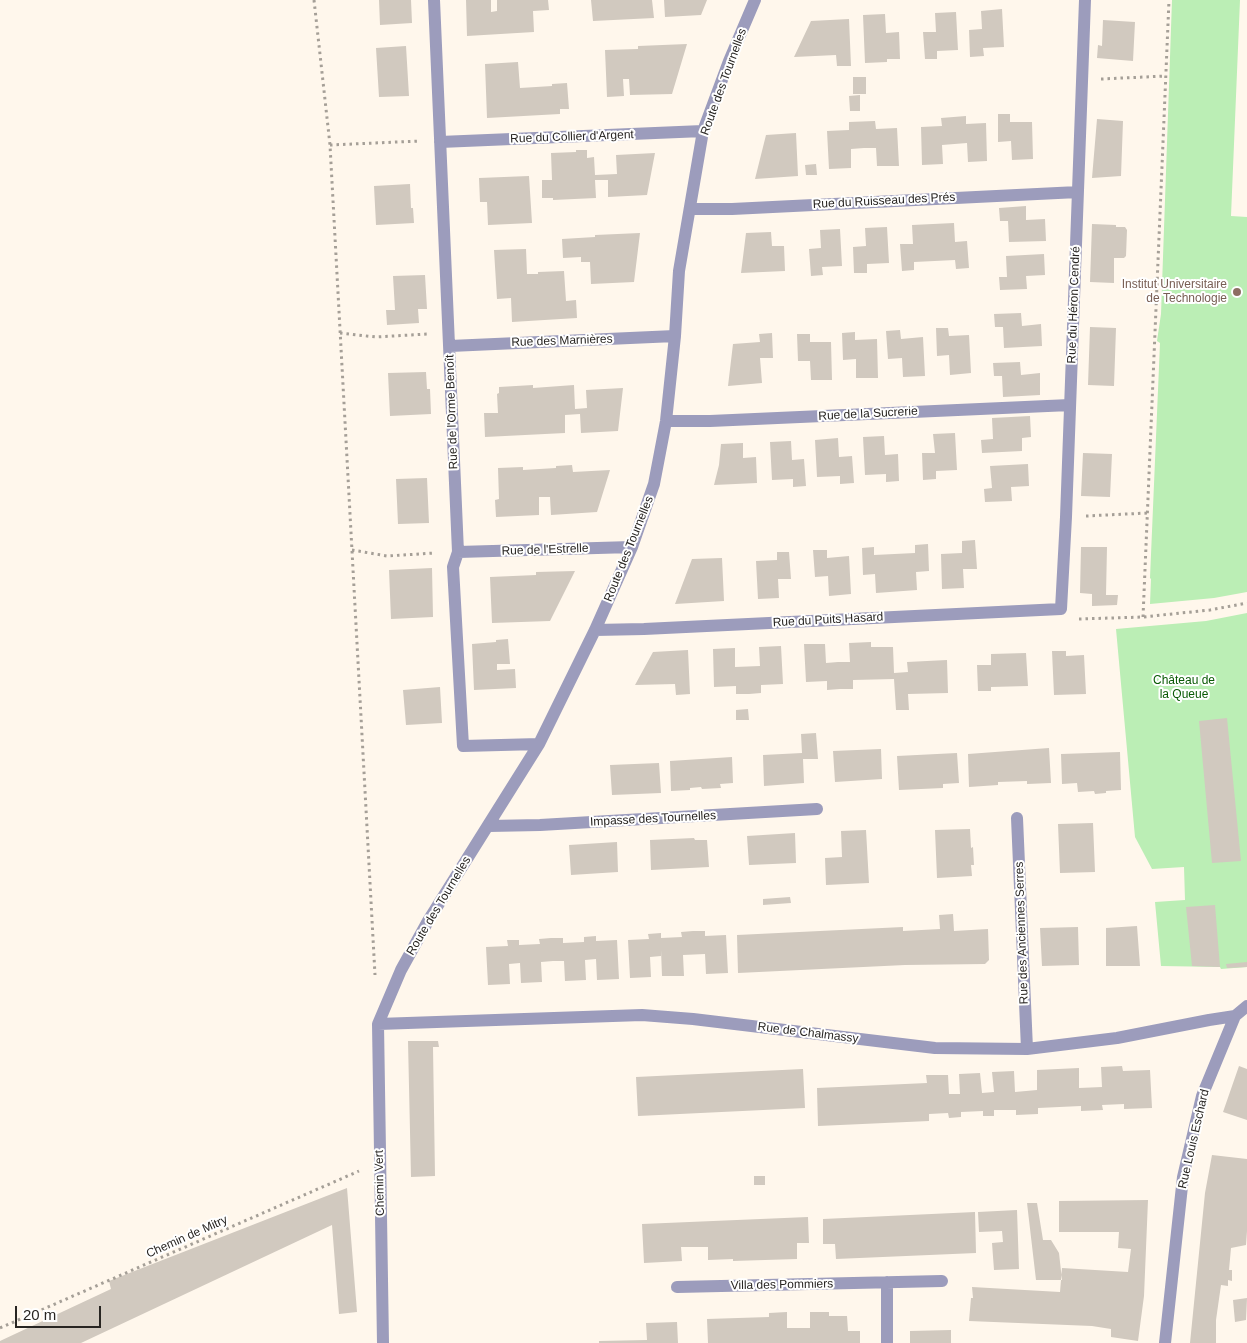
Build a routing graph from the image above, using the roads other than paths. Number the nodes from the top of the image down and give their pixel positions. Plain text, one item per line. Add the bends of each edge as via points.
1 (434, 0) edge
2 (755, 0) edge
3 (1085, 0) edge
4 (703, 131) junction
5 (440, 142) junction
6 (1078, 192) junction
7 (690, 209) junction
8 (675, 336) junction
9 (450, 346) junction
10 (1070, 405) junction
11 (666, 421) junction
12 (632, 547) junction
13 (458, 552) junction
14 (1061, 609) joint
15 (595, 630) junction
16 (539, 744) junction
17 (817, 809) dead end
18 (1017, 818) dead end
19 (489, 826) junction
20 (1247, 1006) edge
21 (1235, 1016) junction
22 (378, 1024) junction
23 (1026, 1049) junction
24 (942, 1281) dead end
25 (887, 1282) junction
26 (677, 1287) dead end
27 (384, 1343) edge
28 (888, 1343) edge
29 (1165, 1343) edge

1 - 5 street, Rue de l'Orme Benoît
2 - 4 street, Route des Tournelles
3 - 6 street, Rue du Héron Cendré
4 - 5 street, Rue du Collier d'Argent
4 - 7 street, Route des Tournelles
5 - 9 street, Rue de l'Orme Benoît
6 - 7 street, Rue du Ruisseau des Prés
6 - 10 street, Rue du Héron Cendré
7 - 8 street, Route des Tournelles via 679,272
8 - 9 street, Rue des Marnières
8 - 11 street, Route des Tournelles
9 - 13 street, Rue de l'Orme Benoît
10 - 11 street, Rue de la Sucrerie
10 - 14 street, Rue du Héron Cendré
11 - 12 street, Route des Tournelles via 654,484
12 - 13 street, Rue de l'Estrelle
12 - 15 street, Route des Tournelles
13 - 16 street, Rue de l'Orme Benoît via 453,567 463,746
14 - 15 street, Rue du Puits Hasard
15 - 16 street, Route des Tournelles
16 - 19 street, Route des Tournelles
17 - 19 street, Impasse des Tournelles
18 - 23 street, Rue des Anciennes Serres
19 - 22 street, Route des Tournelles via 428,921 401,970
20 - 21 street, Rue Louis Eschard
21 - 23 street, Rue de Chalmassy via 1117,1038
21 - 29 street, Rue Louis Eschard via 1202,1096 1183,1177
22 - 23 street, Rue de Chalmassy via 642,1015 935,1048
22 - 27 street, Chemin Vert
24 - 25 street, Villa des Pommiers
25 - 26 street, Villa des Pommiers
25 - 28 street

